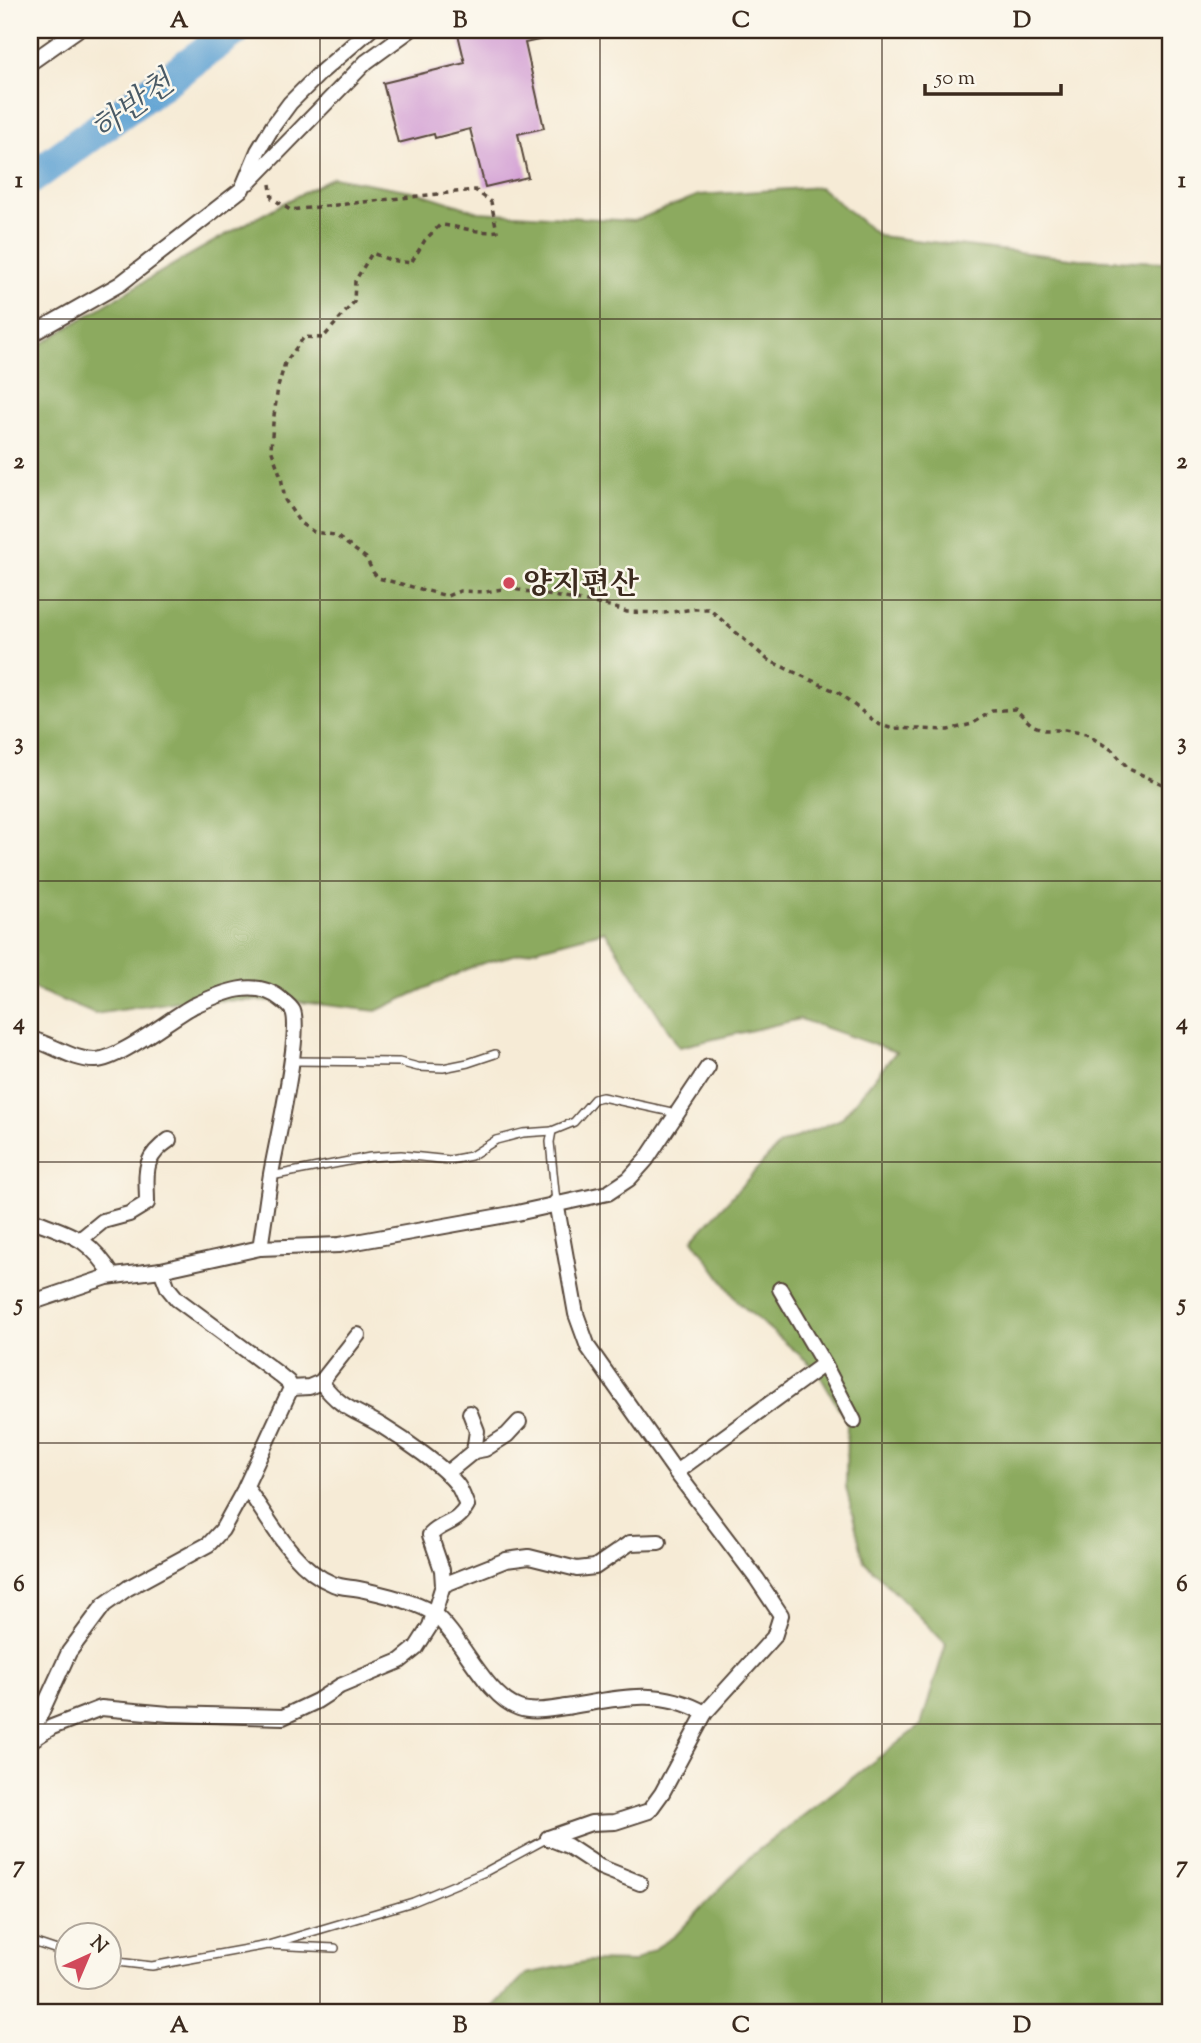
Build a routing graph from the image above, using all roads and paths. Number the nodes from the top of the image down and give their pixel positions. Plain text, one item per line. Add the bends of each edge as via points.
1 (77, 30) edge
2 (369, 30) edge
3 (410, 30) edge
4 (30, 63) edge
5 (266, 164) junction
6 (242, 189) junction
7 (30, 335) edge
8 (1171, 788) edge
9 (30, 1039) edge
10 (495, 1054) dead end
11 (291, 1061) junction
12 (708, 1067) dead end
13 (676, 1114) junction
14 (552, 1131) junction
15 (169, 1140) dead end
16 (271, 1176) junction
17 (556, 1202) junction
18 (30, 1219) edge
19 (81, 1239) junction
20 (260, 1248) junction
21 (161, 1270) junction
22 (113, 1276) junction
23 (780, 1289) dead end
24 (30, 1303) edge
25 (358, 1335) dead end
26 (824, 1364) junction
27 (321, 1382) junction
28 (291, 1388) junction
29 (470, 1413) dead end
30 (854, 1421) dead end
31 (519, 1422) dead end
32 (474, 1451) junction
33 (676, 1472) junction
34 (447, 1473) junction
35 (246, 1486) junction
36 (659, 1542) dead end
37 (443, 1585) junction
38 (433, 1613) junction
39 (705, 1713) junction
40 (30, 1739) edge
41 (548, 1838) junction
42 (640, 1883) dead end
43 (30, 1941) edge
44 (268, 1945) junction
45 (52, 1948) edge
46 (335, 1948) dead end
47 (122, 1963) edge

1 - 4 street
2 - 6 street via 290,103 258,151
3 - 5 street via 366,62
5 - 6 street
5 - 8 path via 272,198 290,210 475,190 491,202 497,231 481,233 440,225 411,263 372,253 355,281 354,302 323,338 304,337 285,363 271,449 285,500 300,523 314,532 335,535 366,558 378,578 447,596 509,588 627,612 709,609 768,660 839,693 878,724 948,730 972,724 992,711 1015,709 1044,730 1086,734 1112,750 1129,769
6 - 7 street via 120,284
9 - 11 street via 95,1060 117,1054 192,1007 249,987 274,992 293,1009 296,1023
10 - 11 lane via 443,1068 399,1062
11 - 16 street
12 - 13 street
13 - 14 lane via 602,1097 594,1099 574,1122
13 - 17 street via 629,1178 608,1193
14 - 16 lane via 496,1140 471,1156 450,1160 370,1157
14 - 17 lane
15 - 19 street via 150,1158 145,1174 147,1203 103,1221
16 - 20 street
17 - 20 street via 338,1245
17 - 33 street via 576,1314 588,1347
18 - 19 street
19 - 22 street via 99,1254
20 - 21 street
21 - 22 street
21 - 28 street via 177,1299
22 - 24 street
23 - 26 street
25 - 27 street
26 - 30 street
26 - 33 street
27 - 28 street
27 - 34 street via 348,1409 381,1426
28 - 35 street
29 - 32 street via 477,1431
31 - 32 street via 507,1435
32 - 34 street
33 - 39 street via 780,1615 774,1637
34 - 37 street via 467,1506 460,1519 430,1535 443,1570
35 - 38 street via 313,1574 335,1585
35 - 40 street via 209,1544 104,1605 69,1652
36 - 37 street via 630,1543 595,1567 577,1569 529,1557 506,1560
37 - 38 street
38 - 39 street via 494,1689 518,1708 547,1710 646,1695
38 - 40 street via 416,1648 400,1661 283,1717 101,1708
39 - 41 street via 649,1811
41 - 42 street
41 - 44 lane via 485,1872 413,1902
43 - 45 lane
44 - 46 lane
44 - 47 lane via 152,1966

